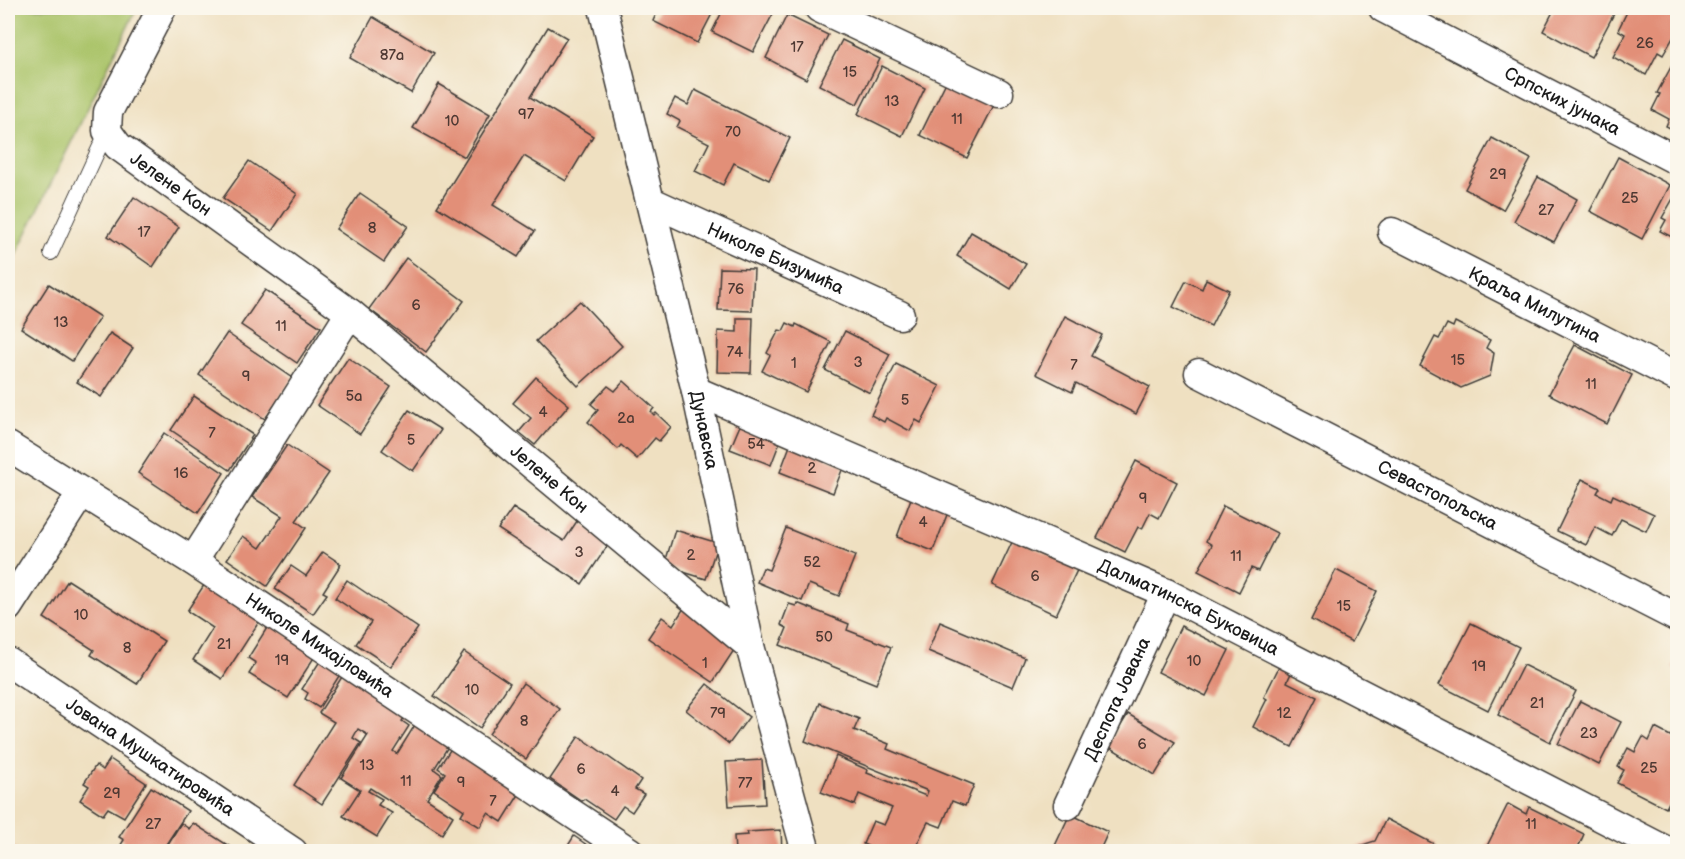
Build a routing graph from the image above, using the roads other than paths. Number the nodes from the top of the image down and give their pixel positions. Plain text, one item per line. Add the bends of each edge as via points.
1 (162, 8) edge
2 (603, 8) edge
3 (819, 8) edge
4 (1383, 8) edge
5 (999, 93) dead end
6 (106, 131) junction
7 (1677, 161) edge
8 (650, 201) junction
9 (1392, 232) dead end
10 (51, 253) dead end
11 (350, 314) junction
12 (900, 315) dead end
13 (1199, 373) dead end
14 (1677, 378) edge
15 (696, 391) junction
16 (8, 446) edge
17 (82, 492) junction
18 (193, 561) junction
19 (1166, 593) junction
20 (8, 607) edge
21 (1677, 618) edge
22 (750, 646) junction
23 (8, 662) edge
24 (1068, 805) dead end
25 (292, 852) edge
26 (630, 852) edge
27 (806, 852) edge
28 (1669, 852) edge

1 - 6 street via 108,112
2 - 8 street, Дунавска
3 - 5 street
4 - 7 street, Српских јунака
6 - 10 lane
6 - 11 street, Јелене Кон via 118,146
8 - 12 street, Николе Бизумића
8 - 15 street, Дунавска
9 - 14 street, Краља Милутина
11 - 18 street
11 - 22 street, Јелене Кон
13 - 21 street, Севастопољска
15 - 19 street, Далматинска Буковица
15 - 22 street, Дунавска
16 - 17 street, Николе Михајловића
17 - 18 street, Николе Михајловића
17 - 20 street
18 - 26 street, Николе Михајловића
19 - 24 street, Деспота Јована
19 - 28 street, Далматинска Буковица
22 - 27 street, Дунавска
23 - 25 street, Јована Мушкатировића

